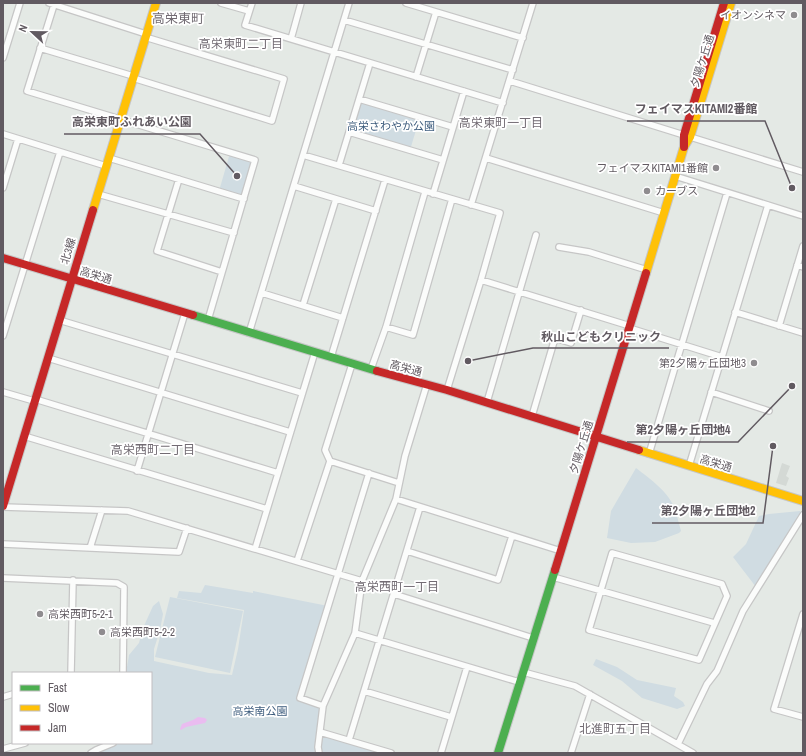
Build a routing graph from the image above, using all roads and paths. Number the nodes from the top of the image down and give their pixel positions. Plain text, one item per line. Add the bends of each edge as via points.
1 (20, 3) edge
2 (156, 3) edge
3 (221, 3) edge
4 (252, 3) edge
5 (301, 3) edge
6 (349, 3) edge
7 (406, 3) edge
8 (532, 3) edge
9 (724, 3) edge
10 (731, 3) edge
11 (51, 4) edge
12 (249, 11) junction
13 (436, 12) junction
14 (344, 20) junction
15 (146, 36) junction
16 (523, 38) junction
17 (290, 39) junction
18 (426, 45) junction
19 (40, 48) junction
20 (334, 52) junction
21 (3, 58) edge
22 (370, 63) junction
23 (513, 70) junction
24 (133, 77) junction
25 (416, 77) junction
26 (510, 81) junction
27 (464, 91) junction
28 (360, 99) junction
29 (503, 103) junction
30 (120, 120) junction
31 (453, 127) junction
32 (349, 132) junction
33 (3, 134) edge
34 (687, 136) junction
35 (18, 139) junction
36 (60, 152) junction
37 (303, 155) junction
38 (486, 158) junction
39 (443, 160) junction
40 (107, 162) junction
41 (339, 165) junction
42 (803, 172) edge
43 (675, 176) junction
44 (179, 179) junction
45 (386, 180) junction
46 (294, 186) junction
47 (3, 188) edge
48 (425, 192) junction
49 (727, 193) junction
50 (98, 194) junction
51 (433, 194) junction
52 (244, 199) junction
53 (336, 199) junction
54 (452, 199) junction
55 (472, 205) junction
56 (768, 205) junction
57 (376, 211) junction
58 (664, 213) junction
59 (169, 214) junction
60 (803, 216) edge
61 (234, 233) junction
62 (536, 235) dead end
63 (558, 246) dead end
64 (803, 246) edge
65 (3, 258) edge
66 (25, 264) junction
67 (800, 266) edge
68 (647, 270) junction
69 (222, 272) junction
70 (71, 279) junction
71 (481, 280) junction
72 (520, 292) junction
73 (262, 293) junction
74 (303, 305) junction
75 (581, 310) junction
76 (735, 312) junction
77 (185, 313) junction
78 (343, 318) junction
79 (59, 320) junction
80 (208, 320) junction
81 (779, 326) junction
82 (386, 327) junction
83 (629, 327) junction
84 (249, 332) junction
85 (803, 333) edge
86 (3, 336) edge
87 (683, 345) junction
88 (315, 352) junction
89 (172, 353) junction
90 (722, 357) junction
91 (48, 358) junction
92 (331, 358) junction
93 (352, 364) junction
94 (371, 370) junction
95 (427, 384) junction
96 (447, 390) junction
97 (3, 392) edge
98 (160, 392) junction
99 (711, 392) junction
100 (302, 393) junction
101 (35, 400) junction
102 (487, 402) junction
103 (768, 410) dead end
104 (532, 416) junction
105 (290, 432) junction
106 (148, 434) junction
107 (24, 436) junction
108 (597, 436) junction
109 (649, 454) junction
110 (330, 461) junction
111 (688, 466) junction
112 (137, 470) junction
113 (278, 473) junction
114 (369, 473) junction
115 (399, 483) junction
116 (396, 499) junction
117 (803, 501) edge
118 (3, 506) edge
119 (420, 507) junction
120 (102, 510) junction
121 (267, 510) junction
122 (803, 515) edge
123 (187, 528) junction
124 (512, 536) junction
125 (3, 544) edge
126 (90, 548) junction
127 (255, 549) junction
128 (407, 551) junction
129 (561, 551) junction
130 (297, 561) junction
131 (338, 574) junction
132 (553, 577) junction
133 (3, 578) edge
134 (73, 580) junction
135 (362, 581) junction
136 (600, 591) junction
137 (394, 594) junction
138 (803, 614) edge
139 (714, 624) junction
140 (355, 633) junction
141 (533, 638) junction
142 (380, 640) junction
143 (467, 666) junction
144 (71, 672) edge
145 (122, 672) edge
146 (523, 672) junction
147 (519, 682) junction
148 (364, 691) junction
149 (590, 694) junction
150 (323, 706) junction
151 (451, 717) junction
152 (803, 717) edge
153 (320, 732) junction
154 (349, 740) junction
155 (21, 744) edge
156 (111, 744) edge
157 (678, 744) junction
158 (3, 749) edge
159 (91, 753) edge
160 (319, 753) edge
161 (391, 753) edge
162 (441, 753) edge
163 (498, 753) edge
164 (571, 753) edge
165 (692, 753) edge

1 - 21 street
2 - 15 street, 北3線
3 - 12 street
4 - 12 street
5 - 17 street
6 - 14 street
7 - 13 street
8 - 16 street
9 - 34 street, 夕陽ケ丘通
10 - 34 street, 夕陽ケ丘通
11 - 15 street
11 - 19 street
12 - 17 street via 245,25
13 - 16 street
13 - 18 street
14 - 18 street
14 - 20 street
15 - 24 street, 北3線
15 - 24 street via 284,79 272,122
16 - 23 street
17 - 20 street
18 - 23 street
18 - 25 street
19 - 24 street
19 - 30 street via 27,92
20 - 22 street
20 - 37 street
22 - 25 street
22 - 28 street
23 - 26 street
24 - 30 street, 北3線
25 - 27 street
26 - 29 street
26 - 34 street
27 - 29 street
27 - 31 street
28 - 31 street
28 - 32 street
29 - 38 street
30 - 40 street, 北3線
30 - 52 street via 255,160
31 - 39 street
32 - 39 street
32 - 41 street
33 - 35 street
34 - 42 street
34 - 43 street, 夕陽ケ丘通
35 - 36 street
35 - 47 street
36 - 40 street
36 - 66 street
37 - 41 street
37 - 46 street
38 - 55 street
38 - 58 street
39 - 51 street
40 - 44 street
40 - 50 street, 北3線
41 - 45 street
43 - 49 street
43 - 58 street, 夕陽ケ丘通
44 - 52 street
44 - 59 street
45 - 48 street
45 - 57 street
46 - 53 street
46 - 73 street
48 - 51 street
48 - 82 street
49 - 56 street
49 - 87 street
50 - 59 street
50 - 70 street, 北3線
51 - 54 street
52 - 61 street
53 - 57 street
53 - 74 street
54 - 55 street
54 - 82 street via 413,335
55 - 71 street via 500,213
56 - 60 street
56 - 76 street
57 - 78 street
58 - 68 street, 夕陽ケ丘通
59 - 61 street
59 - 69 street via 157,251
61 - 69 street
62 - 72 street
63 - 68 street via 589,252
64 - 67 street
65 - 66 street, 高栄通
66 - 70 street, 高栄通
66 - 86 street
67 - 81 street
68 - 83 street, 夕陽ケ丘通
69 - 80 street
70 - 77 street, 高栄通
70 - 79 street, 北3線
71 - 72 street
71 - 96 street
72 - 75 street
72 - 102 street
73 - 74 street
73 - 84 street
74 - 78 street
75 - 83 street
75 - 104 street via 571,343 555,338
76 - 81 street
76 - 90 street
77 - 80 street, 高栄通
77 - 89 street
78 - 92 street
79 - 89 street
79 - 91 street, 北3線
80 - 84 street, 高栄通
81 - 85 street
82 - 94 street
83 - 87 street
83 - 108 street, 夕陽ケ丘通
84 - 88 street, 高栄通
87 - 90 street
87 - 109 street
88 - 92 street, 高栄通
88 - 100 street
89 - 98 street
89 - 100 street
90 - 99 street
91 - 98 street
91 - 101 street, 北3線
92 - 93 street, 高栄通
93 - 94 street, 高栄通
93 - 110 street via 326,450
94 - 95 street, 高栄通
95 - 96 street, 高栄通
95 - 115 street
96 - 102 street, 高栄通
97 - 101 street
98 - 105 street
98 - 106 street
99 - 103 street
99 - 111 street
100 - 105 street
101 - 106 street
101 - 107 street, 北3線
102 - 104 street, 高栄通
104 - 108 street, 高栄通
105 - 113 street
106 - 112 street
106 - 113 street
107 - 112 street
107 - 118 street, 北3線
108 - 109 street, 高栄通
108 - 129 street, 夕陽ケ丘通
109 - 111 street, 高栄通
110 - 114 street
110 - 130 street
111 - 117 street, 高栄通
112 - 121 street
113 - 121 street
114 - 115 street
114 - 131 street
115 - 116 street
116 - 119 street
116 - 135 street
118 - 120 street
119 - 124 street
119 - 128 street
120 - 123 street via 128,511
120 - 126 street
121 - 127 street
122 - 157 street via 743,611 717,671 707,684
123 - 126 street via 179,552
123 - 127 street
124 - 128 street via 498,580
124 - 129 street
125 - 126 street
127 - 130 street
128 - 137 street
129 - 132 street, 夕陽ケ丘通
130 - 131 street
131 - 135 street
131 - 150 street via 300,698
132 - 136 street
132 - 141 street, 夕陽ケ丘通
133 - 134 street
134 - 144 street
134 - 145 street via 117,583 124,588
135 - 140 street
136 - 139 street
136 - 139 street via 589,630 698,660
136 - 139 street via 612,553 722,584 727,596
137 - 141 street
137 - 142 street
138 - 152 street via 774,709
140 - 142 street
140 - 150 street
141 - 146 street, 夕陽ケ丘通
142 - 143 street
142 - 148 street
143 - 147 street
143 - 151 street
146 - 147 street, 夕陽ケ丘通
146 - 149 street via 575,686
147 - 163 street, 夕陽ケ丘通
148 - 151 street
148 - 154 street
149 - 157 street
149 - 164 street
150 - 153 street
151 - 162 street
153 - 154 street
153 - 160 street
154 - 161 street
155 - 158 street
156 - 159 street
157 - 165 street

